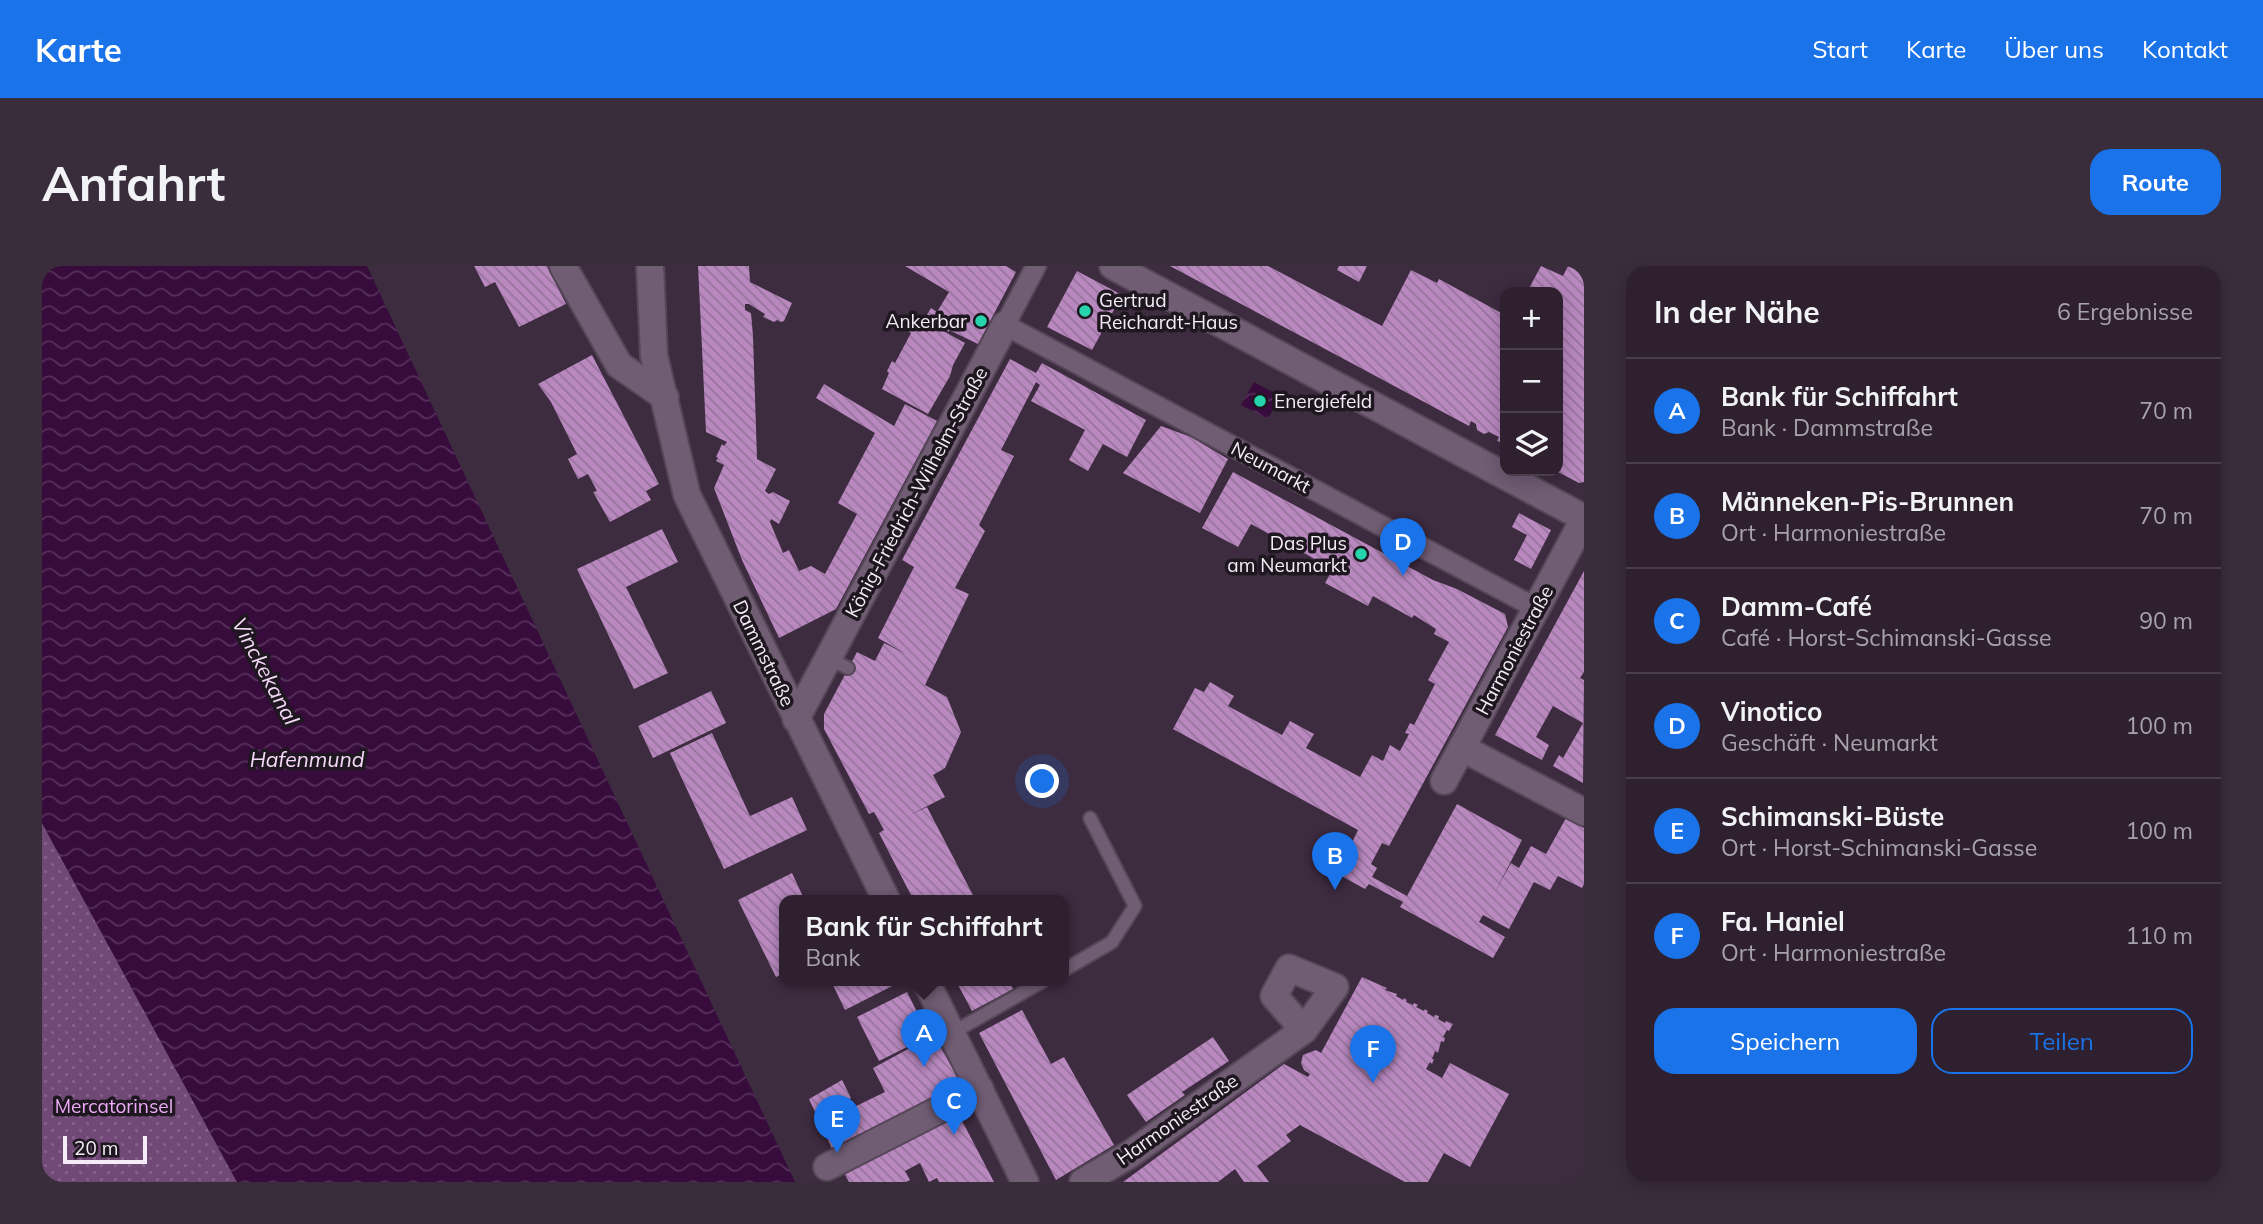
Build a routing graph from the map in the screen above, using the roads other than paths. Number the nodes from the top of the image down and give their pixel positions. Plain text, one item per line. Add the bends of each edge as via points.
1 (563, 266) edge
2 (1036, 266) edge
3 (1113, 266) edge
4 (650, 267) edge
5 (1005, 325) junction
6 (665, 397) junction
7 (1584, 518) edge
8 (1536, 608) junction
9 (796, 719) junction
10 (1462, 748) junction
11 (1444, 781) dead end
12 (1584, 812) edge
13 (1090, 818) dead end
14 (884, 895) edge
15 (1069, 967) edge
16 (928, 986) edge
17 (1034, 986) edge
18 (1304, 1030) dead end
19 (952, 1033) junction
20 (979, 1089) junction
21 (827, 1167) dead end
22 (1025, 1182) edge
23 (1083, 1182) edge

1 - 6 street via 619,365
2 - 5 street, König-Friedrich-Wilhelm-Straße
3 - 7 street
4 - 6 street, Dammstraße via 654,356
5 - 8 street, Neumarkt
5 - 9 street, König-Friedrich-Wilhelm-Straße via 838,663
6 - 9 street, Dammstraße via 687,495
7 - 8 street, Harmoniestraße
8 - 10 street, Harmoniestraße
9 - 14 street, Dammstraße
10 - 11 street, Harmoniestraße
10 - 12 street
13 - 15 lane via 1135,906 1112,942
16 - 19 street
17 - 19 lane
18 - 23 street, Harmoniestraße via 1129,1155
19 - 20 street
20 - 21 street
20 - 22 street

